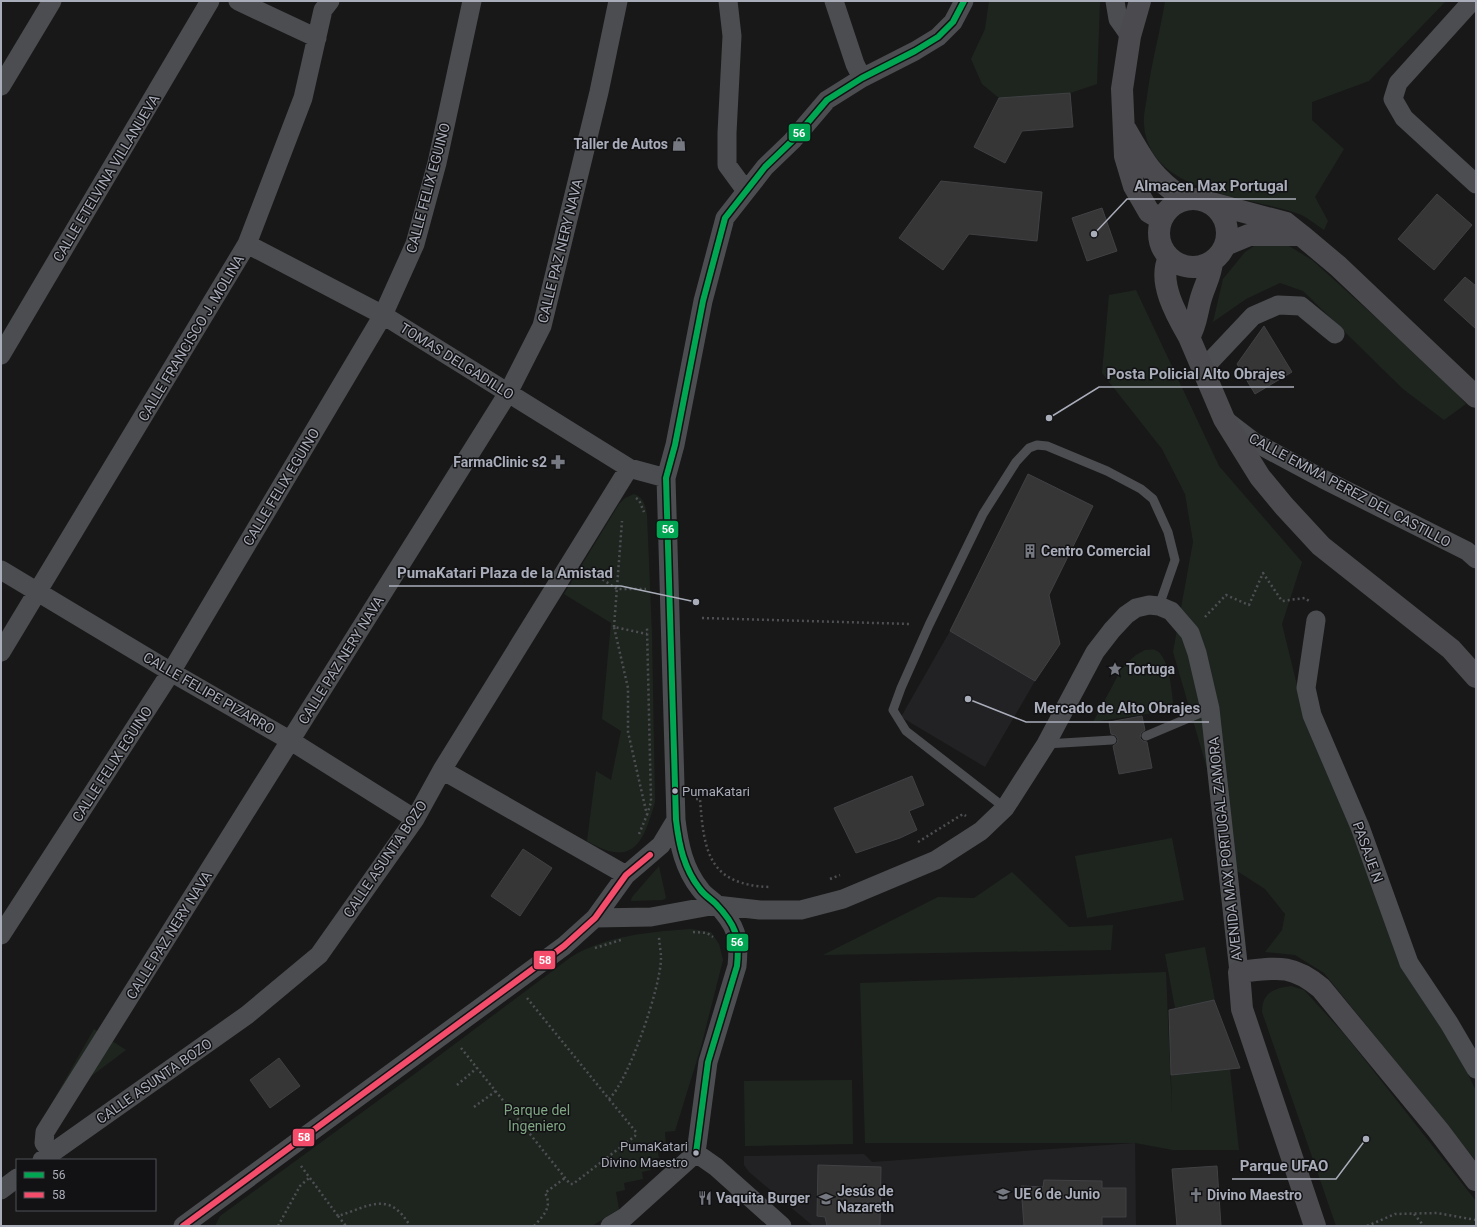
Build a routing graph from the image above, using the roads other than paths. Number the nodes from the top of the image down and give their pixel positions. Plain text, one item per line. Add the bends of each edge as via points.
1 (52, 1) edge
2 (210, 1) edge
3 (238, 1) edge
4 (330, 1) edge
5 (472, 1) edge
6 (618, 1) edge
7 (728, 1) edge
8 (834, 1) edge
9 (964, 1) edge
10 (1115, 1) edge
11 (1140, 1) edge
12 (1472, 1) edge
13 (1476, 5) edge
14 (1130, 36) junction
15 (317, 38) junction
16 (862, 78) junction
17 (1, 86) edge
18 (1124, 128) junction
19 (1476, 184) edge
20 (746, 191) junction
21 (1184, 199) junction
22 (1211, 203) junction
23 (1161, 219) junction
24 (1301, 235) junction
25 (247, 244) junction
26 (1219, 254) junction
27 (1169, 258) junction
28 (383, 315) junction
29 (1335, 334) dead end
30 (1189, 338) junction
31 (1, 354) edge
32 (1203, 369) junction
33 (508, 393) junction
34 (1476, 397) edge
35 (1224, 419) junction
36 (630, 468) junction
37 (666, 478) junction
38 (1476, 559) edge
39 (1, 570) edge
40 (39, 592) junction
41 (1159, 606) junction
42 (1316, 620) road end
43 (1, 652) edge
44 (171, 672) junction
45 (1476, 677) edge
46 (1210, 709) junction
47 (1146, 736) dead end
48 (1112, 740) dead end
49 (290, 741) junction
50 (1046, 744) junction
51 (442, 770) junction
52 (1005, 808) junction
53 (415, 819) junction
54 (676, 820) junction
55 (626, 875) junction
56 (716, 905) junction
57 (595, 918) junction
58 (1, 935) edge
59 (1239, 972) junction
60 (1476, 1070) edge
61 (696, 1154) junction
62 (47, 1156) edge
63 (16, 1179) edge
64 (1476, 1180) edge
65 (1, 1190) edge
66 (183, 1226) edge
67 (610, 1226) edge
68 (782, 1226) edge
69 (1315, 1226) edge

1 - 17 street
2 - 31 street, CALLE ETELVINA VILLANUEVA
3 - 15 street
4 - 15 street, CALLE FRANCISCO J. MOLINA via 323,10
5 - 28 street, CALLE FELIX EGUINO via 437,163 415,244
6 - 33 street, CALLE PAZ NERY NAVA via 542,326
7 - 20 street via 732,36 727,165
8 - 16 street
9 - 16 street via 953,22 938,37
10 - 14 street via 1118,19
11 - 14 main road
12 - 13 street
12 - 19 street via 1398,83 1393,99 1404,118
14 - 18 main road via 1122,89
15 - 25 street, CALLE FRANCISCO J. MOLINA via 303,98
16 - 20 street via 827,100
18 - 21 main road via 1144,162 1164,186
18 - 23 main road via 1125,156 1134,186 1149,212
20 - 37 street via 725,218 714,256 692,348
21 - 22 main road via 1198,199
21 - 23 main road via 1175,203
22 - 24 main road via 1286,224
22 - 26 main road via 1220,211 1228,233
23 - 27 main road via 1159,240
24 - 26 main road via 1249,235
24 - 34 main road via 1338,266
25 - 28 street, TOMAS DELGADILLO
25 - 40 street, CALLE FRANCISCO J. MOLINA
26 - 27 main road via 1202,267 1190,268 1179,265
26 - 30 main road via 1202,295 1193,332
27 - 30 main road via 1165,267 1167,288
28 - 33 street, TOMAS DELGADILLO
28 - 44 street, CALLE FELIX EGUINO
29 - 32 street via 1301,306 1278,305 1253,316
30 - 32 main road
32 - 35 main road
33 - 36 street, TOMAS DELGADILLO
33 - 49 street, CALLE PAZ NERY NAVA
35 - 38 street, CALLE EMMA PEREZ DEL CASTILLO via 1254,442 1467,551
35 - 45 main road via 1260,477 1321,546 1451,649
36 - 37 street, TOMAS DELGADILLO
36 - 51 street, CALLE ASUNTA BOZO
37 - 54 street
39 - 40 street, CALLE FELIPE PIZARRO
40 - 43 street, CALLE FRANCISCO J. MOLINA
40 - 44 street, CALLE FELIPE PIZARRO
41 - 46 street, AVENIDA MAX PORTUGAL ZAMORA via 1171,611 1190,633
41 - 50 street via 1136,608 1112,630 1095,652
41 - 52 lane via 1175,560 1168,532 1153,499 1141,489 1106,471 1047,446 1037,445 1028,448 1016,462 983,514 929,625 893,710 906,731
42 - 60 street, PASAJE N via 1306,688 1312,715 1360,827 1409,964 1449,1023
44 - 49 street, CALLE FELIPE PIZARRO
44 - 58 street, CALLE FELIX EGUINO
46 - 47 lane
46 - 59 street, AVENIDA MAX PORTUGAL ZAMORA
48 - 50 lane
49 - 53 street, CALLE FELIPE PIZARRO
49 - 62 street, CALLE PAZ NERY NAVA via 45,1132
50 - 52 street
51 - 53 street, CALLE ASUNTA BOZO
51 - 55 street
52 - 56 street via 981,831 936,860 843,899 801,910 760,910
53 - 62 street, CALLE ASUNTA BOZO via 318,955 247,1015
54 - 55 street via 661,845
54 - 56 street via 680,851 689,872 700,889
55 - 57 street
56 - 57 street via 651,917
56 - 61 street via 729,920 738,938 738,954 737,966 708,1062
57 - 66 street via 564,946
59 - 64 main road via 1269,968 1293,970 1321,988
59 - 69 main road via 1242,1009
61 - 67 street via 625,1217
61 - 68 street via 716,1167
63 - 65 street

